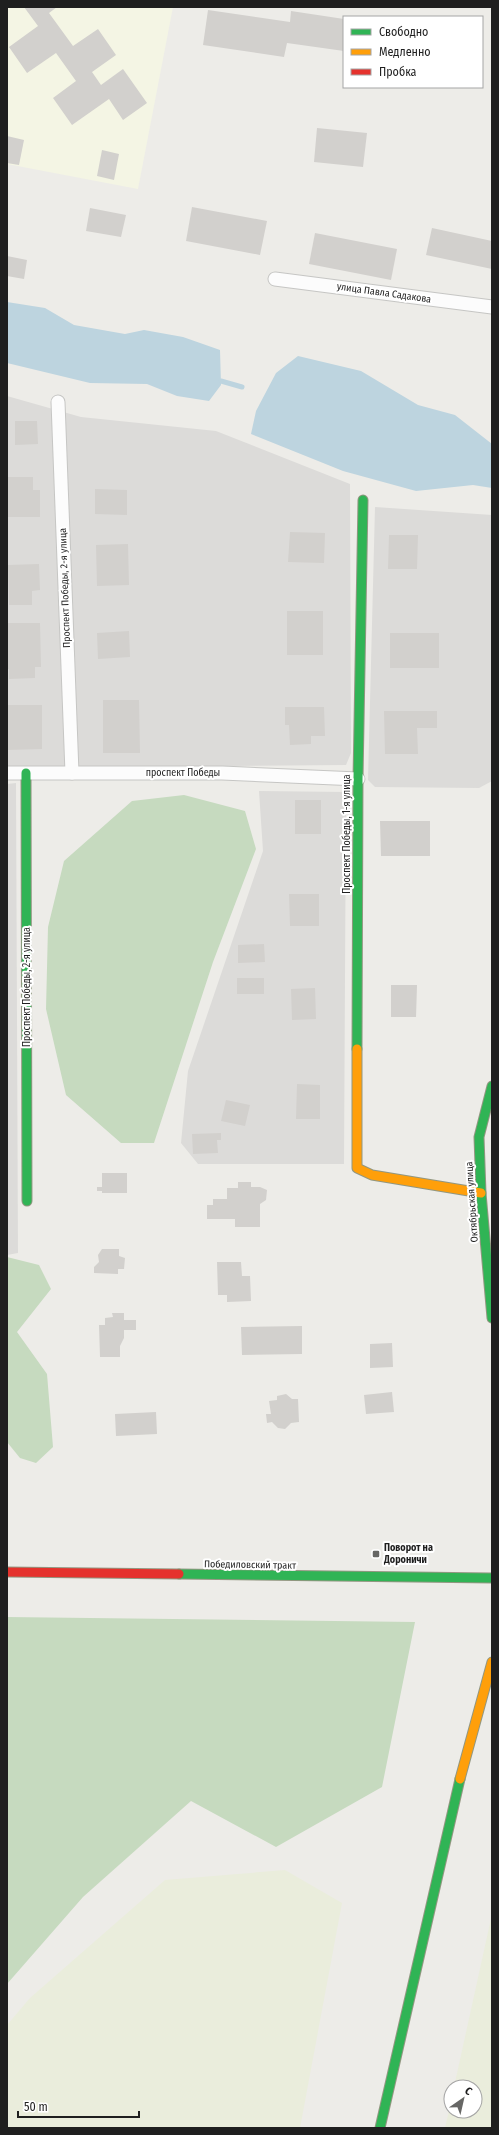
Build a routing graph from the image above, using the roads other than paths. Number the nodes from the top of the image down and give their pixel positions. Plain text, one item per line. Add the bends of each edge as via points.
1 (275, 279) dead end
2 (492, 307) edge
3 (58, 402) dead end
4 (363, 500) dead end
5 (7, 773) edge
6 (26, 773) junction
7 (72, 773) junction
8 (358, 779) junction
9 (492, 1086) edge
10 (480, 1193) junction
11 (27, 1201) dead end
12 (492, 1318) edge
13 (7, 1572) edge
14 (492, 1578) edge
15 (492, 1662) edge
16 (380, 2128) edge

1 - 2 street, улица Павла Садакова
3 - 7 street, Проспект Победы, 2-я улица
4 - 8 street, Проспект Победы, 1-я улица
5 - 6 street, проспект Победы
6 - 7 street, проспект Победы
6 - 11 street, Проспект Победы, 2-я улица
7 - 8 street, проспект Победы via 222,773
8 - 10 street, Проспект Победы, 1-я улица via 357,1168 372,1175
9 - 10 street, Октябрьская улица via 480,1137
10 - 12 street, Октябрьская улица
13 - 14 street, Победиловский тракт
15 - 16 street via 466,1755

